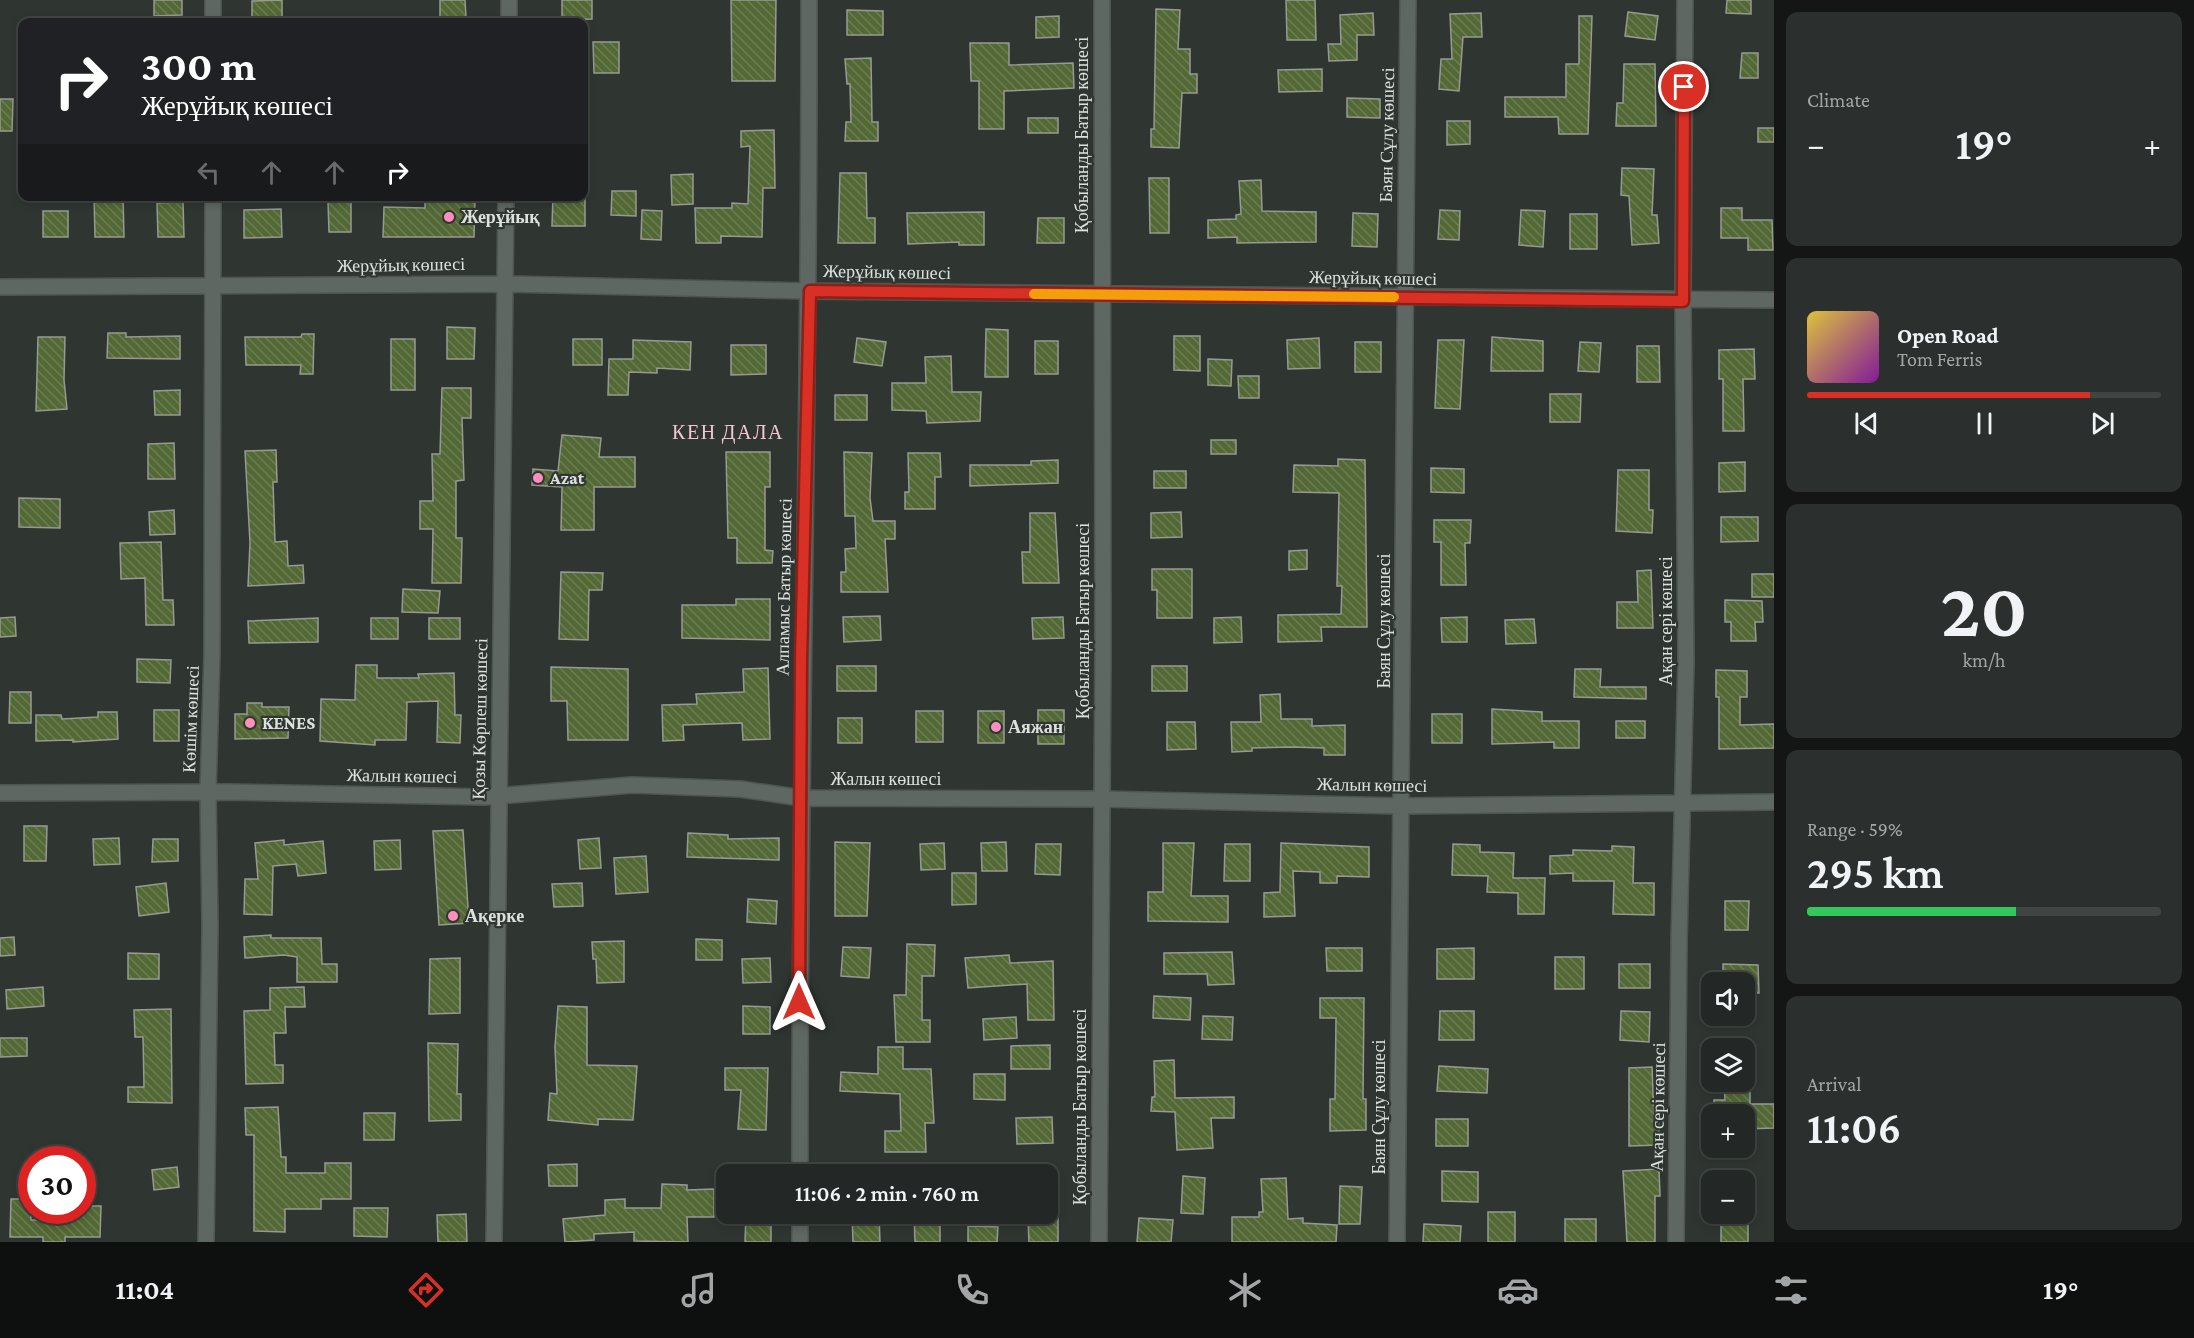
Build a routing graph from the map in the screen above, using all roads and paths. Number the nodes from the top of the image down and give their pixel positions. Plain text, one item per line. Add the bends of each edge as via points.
1 (213, 0) edge
2 (509, 0) edge
3 (809, 0) edge
4 (1102, 0) edge
5 (1408, 0) edge
6 (1685, 0) edge
7 (213, 18) edge
8 (509, 18) edge
9 (213, 201) edge
10 (506, 201) edge
11 (504, 284) junction
12 (215, 286) junction
13 (0, 287) edge
14 (810, 291) junction
15 (1101, 294) junction
16 (1405, 297) junction
17 (1774, 300) edge
18 (1683, 301) junction
19 (208, 792) junction
20 (0, 793) edge
21 (499, 796) junction
22 (802, 798) junction
23 (1101, 800) junction
24 (1774, 802) edge
25 (1682, 803) junction
26 (1401, 806) junction
27 (800, 1164) edge
28 (800, 1224) edge
29 (206, 1242) edge
30 (494, 1242) edge
31 (800, 1242) edge
32 (1099, 1242) edge
33 (1397, 1242) edge
34 (1676, 1242) edge

1 - 7 street
2 - 8 street
3 - 14 street, Алпамыс Батыр көшесі
4 - 15 street, Қобыланды Батыр көшесі
5 - 16 street, Баян Сұлу көшесі
6 - 18 street, Ақан сері көшесі
9 - 12 street, Көшім көшесі
10 - 11 street, Қозы Көрпеш көшесі
11 - 12 street, Жерұйық көшесі
11 - 14 street, Жерұйық көшесі
11 - 21 street, Қозы Көрпеш көшесі
12 - 13 street, Жерұйық көшесі
12 - 19 street, Көшім көшесі via 213,653
14 - 15 street, Жерұйық көшесі
14 - 22 street, Алпамыс Батыр көшесі via 801,660
15 - 16 street, Жерұйық көшесі
15 - 23 street, Қобыланды Батыр көшесі
16 - 18 street, Жерұйық көшесі
16 - 26 street, Баян Сұлу көшесі
17 - 18 street, Жерұйық көшесі
18 - 25 street, Ақан сері көшесі via 1686,662
19 - 20 street, Жалын көшесі
19 - 21 street, Жалын көшесі
19 - 29 street, Көшім көшесі
21 - 22 street, Жалын көшесі via 632,785 740,789
21 - 30 street, Қозы Көрпеш көшесі
22 - 23 street, Жалын көшесі
22 - 27 street, Алпамыс Батыр көшесі
23 - 26 street, Жалын көшесі
23 - 32 street, Қобыланды Батыр көшесі
24 - 25 street, Жалын көшесі
25 - 26 street, Жалын көшесі
25 - 34 street, Ақан сері көшесі
26 - 33 street, Баян Сұлу көшесі
28 - 31 street

